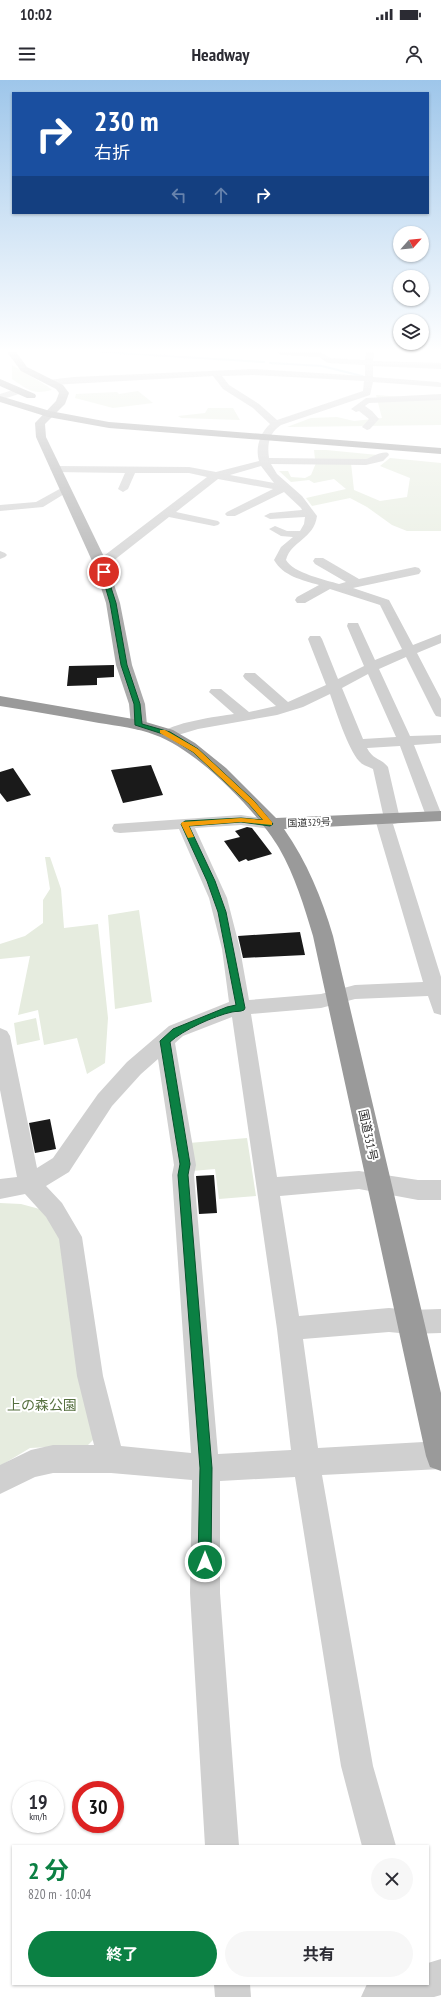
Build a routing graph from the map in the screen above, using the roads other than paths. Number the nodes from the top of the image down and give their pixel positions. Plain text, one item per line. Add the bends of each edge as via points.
1 (44, 441) edge
2 (264, 441) edge
3 (312, 441) edge
4 (441, 451) edge
5 (384, 456) dead end
6 (176, 460) dead end
7 (265, 461) junction
8 (135, 466) junction
9 (55, 469) junction
10 (171, 469) junction
11 (216, 475) junction
12 (284, 488) junction
13 (65, 489) junction
14 (123, 489) dead end
15 (0, 508) edge
16 (166, 513) junction
17 (309, 513) junction
18 (231, 514) dead end
19 (270, 516) dead end
20 (214, 523) dead end
21 (275, 529) dead end
22 (303, 534) junction
23 (319, 561) dead end
24 (100, 562) junction
25 (415, 571) dead end
26 (357, 583) junction
27 (328, 584) junction
28 (343, 587) junction
29 (301, 600) dead end
30 (353, 626) dead end
31 (441, 638) edge
32 (315, 639) dead end
33 (411, 651) junction
34 (372, 667) junction
35 (250, 676) dead end
36 (334, 687) junction
37 (216, 692) dead end
38 (0, 701) edge
39 (286, 708) junction
40 (441, 713) edge
41 (246, 717) junction
42 (139, 725) junction
43 (168, 734) junction
44 (441, 739) edge
45 (404, 740) junction
46 (357, 744) junction
47 (438, 816) edge
48 (388, 819) junction
49 (185, 824) junction
50 (270, 824) junction
51 (120, 828) dead end
52 (438, 988) edge
53 (338, 996) junction
54 (241, 1008) junction
55 (441, 1008) edge
56 (0, 1036) edge
57 (165, 1041) junction
58 (379, 1182) junction
59 (30, 1184) junction
60 (268, 1187) junction
61 (0, 1189) edge
62 (441, 1190) edge
63 (441, 1321) edge
64 (410, 1322) junction
65 (289, 1329) junction
66 (441, 1455) edge
67 (111, 1459) junction
68 (306, 1463) junction
69 (206, 1468) junction
70 (0, 1480) edge
71 (222, 1845) edge
72 (379, 1845) edge
73 (232, 1985) edge
74 (424, 1985) edge
75 (233, 1997) edge
76 (379, 1997) edge

1 - 9 main road
2 - 7 street
3 - 4 highway
5 - 7 street via 366,462 311,456
6 - 10 street
7 - 11 street
7 - 12 street via 274,478
8 - 9 street
8 - 10 street
8 - 14 street
9 - 13 main road
10 - 11 street
11 - 12 street
11 - 16 street
12 - 17 street
12 - 18 street
13 - 15 street via 39,505
13 - 24 main road
16 - 20 street
16 - 24 street via 109,558
17 - 19 street
17 - 22 street via 311,520
21 - 22 street via 285,534
22 - 27 street via 288,547 280,563 296,575
23 - 26 street
24 - 42 main road via 113,603 124,665 137,704
25 - 26 street
26 - 28 street
27 - 28 street
27 - 29 street
28 - 33 street via 373,596 388,607
30 - 34 street
31 - 33 street
32 - 36 street
33 - 34 street
33 - 40 street
34 - 36 street
34 - 45 street
35 - 39 street
36 - 39 street
36 - 46 street
37 - 41 street
38 - 42 highway, 国道329号
39 - 41 street
41 - 43 street via 188,726
42 - 43 highway, 国道329号
43 - 50 highway, 国道329号 via 196,750
44 - 45 street
45 - 46 street
45 - 47 street
46 - 48 street via 365,759 380,767
47 - 48 highway, 国道329号
48 - 50 highway, 国道329号
48 - 52 street
49 - 50 street via 241,820
49 - 51 street
49 - 54 street via 222,912
50 - 53 highway, 国道331号 via 286,846 307,885
52 - 53 street via 355,992
52 - 55 street
53 - 54 street via 321,1001
53 - 58 highway, 国道331号
54 - 57 street via 231,1009 176,1031
54 - 60 street
56 - 59 street
57 - 59 street via 134,1068 105,1100 61,1165
57 - 69 street via 185,1164 183,1175
58 - 60 street via 359,1180
58 - 62 street via 418,1190
58 - 64 highway, 国道331号
59 - 61 street
59 - 67 street via 54,1210 70,1237 90,1376
60 - 65 street
63 - 64 street
64 - 65 street via 389,1320
64 - 66 highway, 国道331号
65 - 68 street
66 - 68 street
67 - 69 street
67 - 70 street via 53,1459 31,1464
68 - 69 street
68 - 72 street via 357,1766
69 - 71 street via 205,1593
73 - 75 street
74 - 76 street

